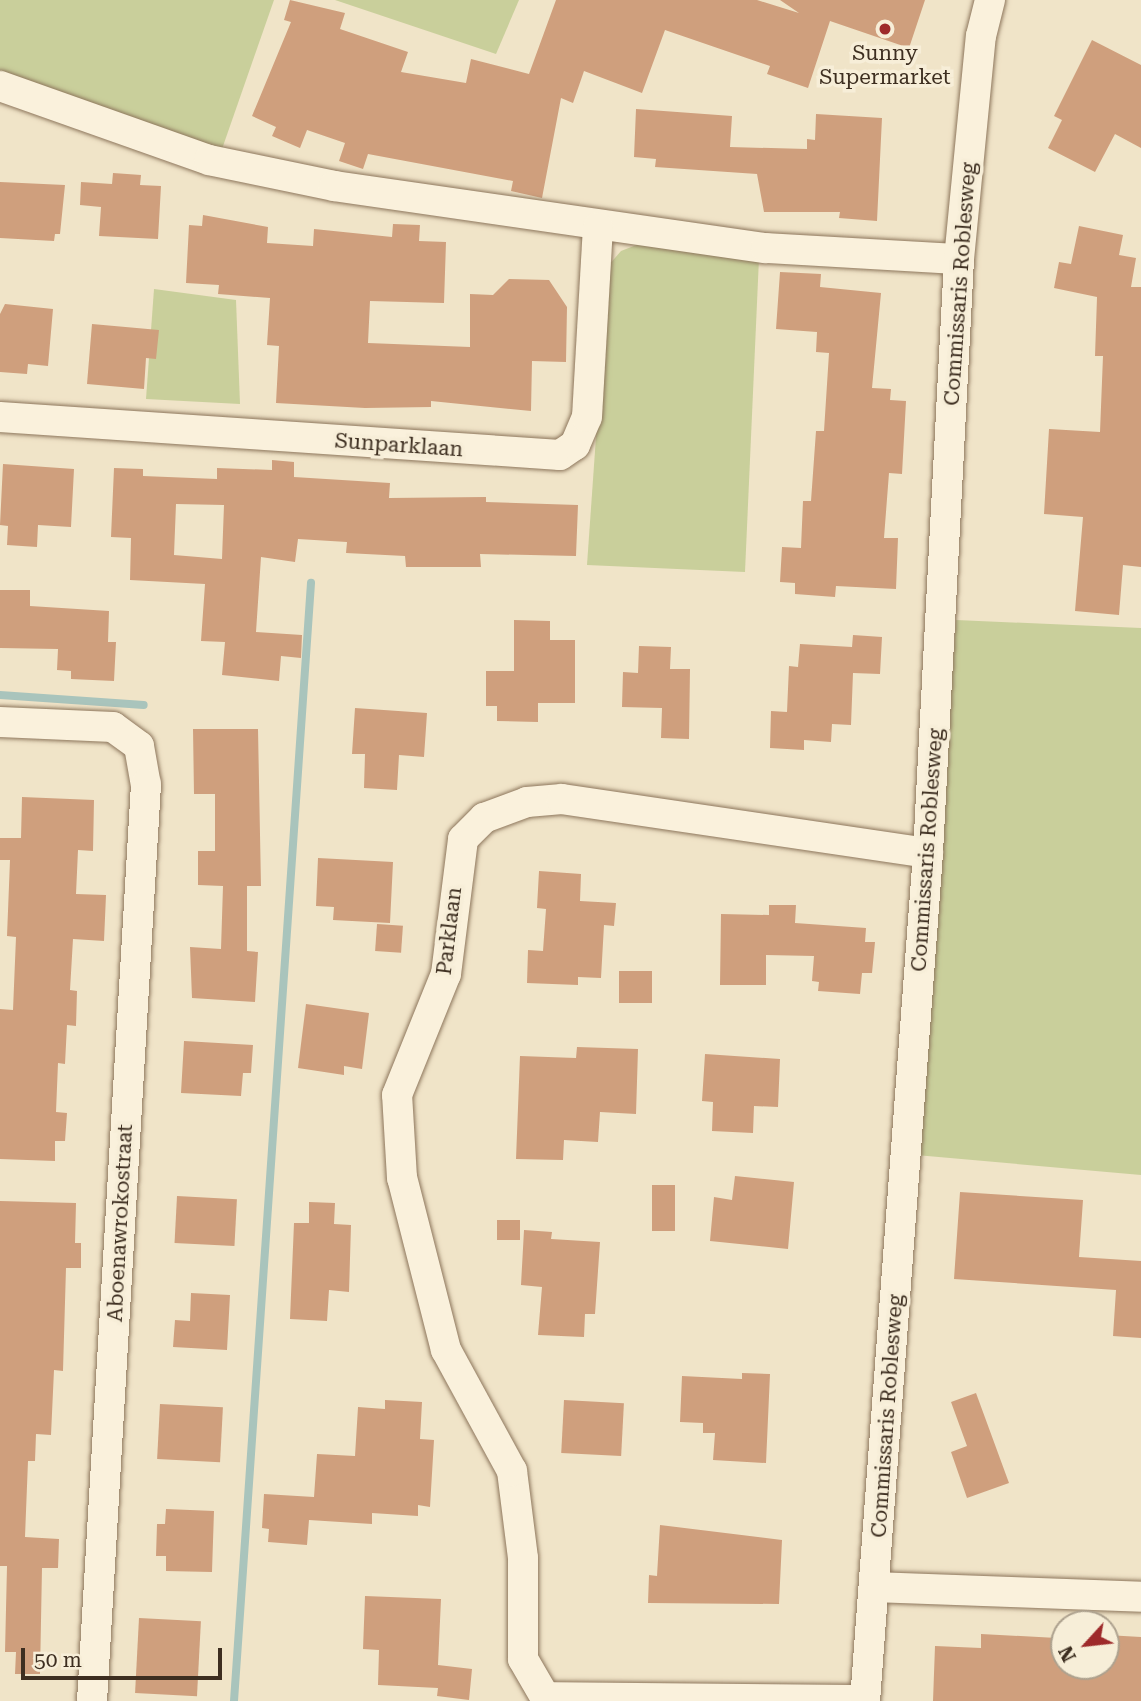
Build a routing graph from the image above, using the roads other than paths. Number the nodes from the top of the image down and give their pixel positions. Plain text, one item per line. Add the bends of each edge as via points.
1 (990, 0) edge
2 (0, 86) edge
3 (598, 227) junction
4 (959, 259) junction
5 (0, 417) edge
6 (0, 722) edge
7 (928, 853) junction
8 (874, 1587) junction
9 (1141, 1597) edge
10 (865, 1700) edge
11 (92, 1701) edge

1 - 4 street, Commissaris Roblesweg via 981,36
2 - 3 street via 209,160 334,186
3 - 4 street via 766,248
3 - 5 street, Sunparklaan via 586,417 575,446 560,455
4 - 7 street, Commissaris Roblesweg
6 - 11 street, Aboenawrokostraat via 113,727 139,746 146,784
7 - 8 street, Commissaris Roblesweg
7 - 10 street, Parklaan via 562,799 527,802 484,818 463,839 446,974 397,1095 396,1140 418,1259 446,1350 512,1471 523,1558 523,1659 545,1697
8 - 9 street
8 - 10 street, Commissaris Roblesweg

